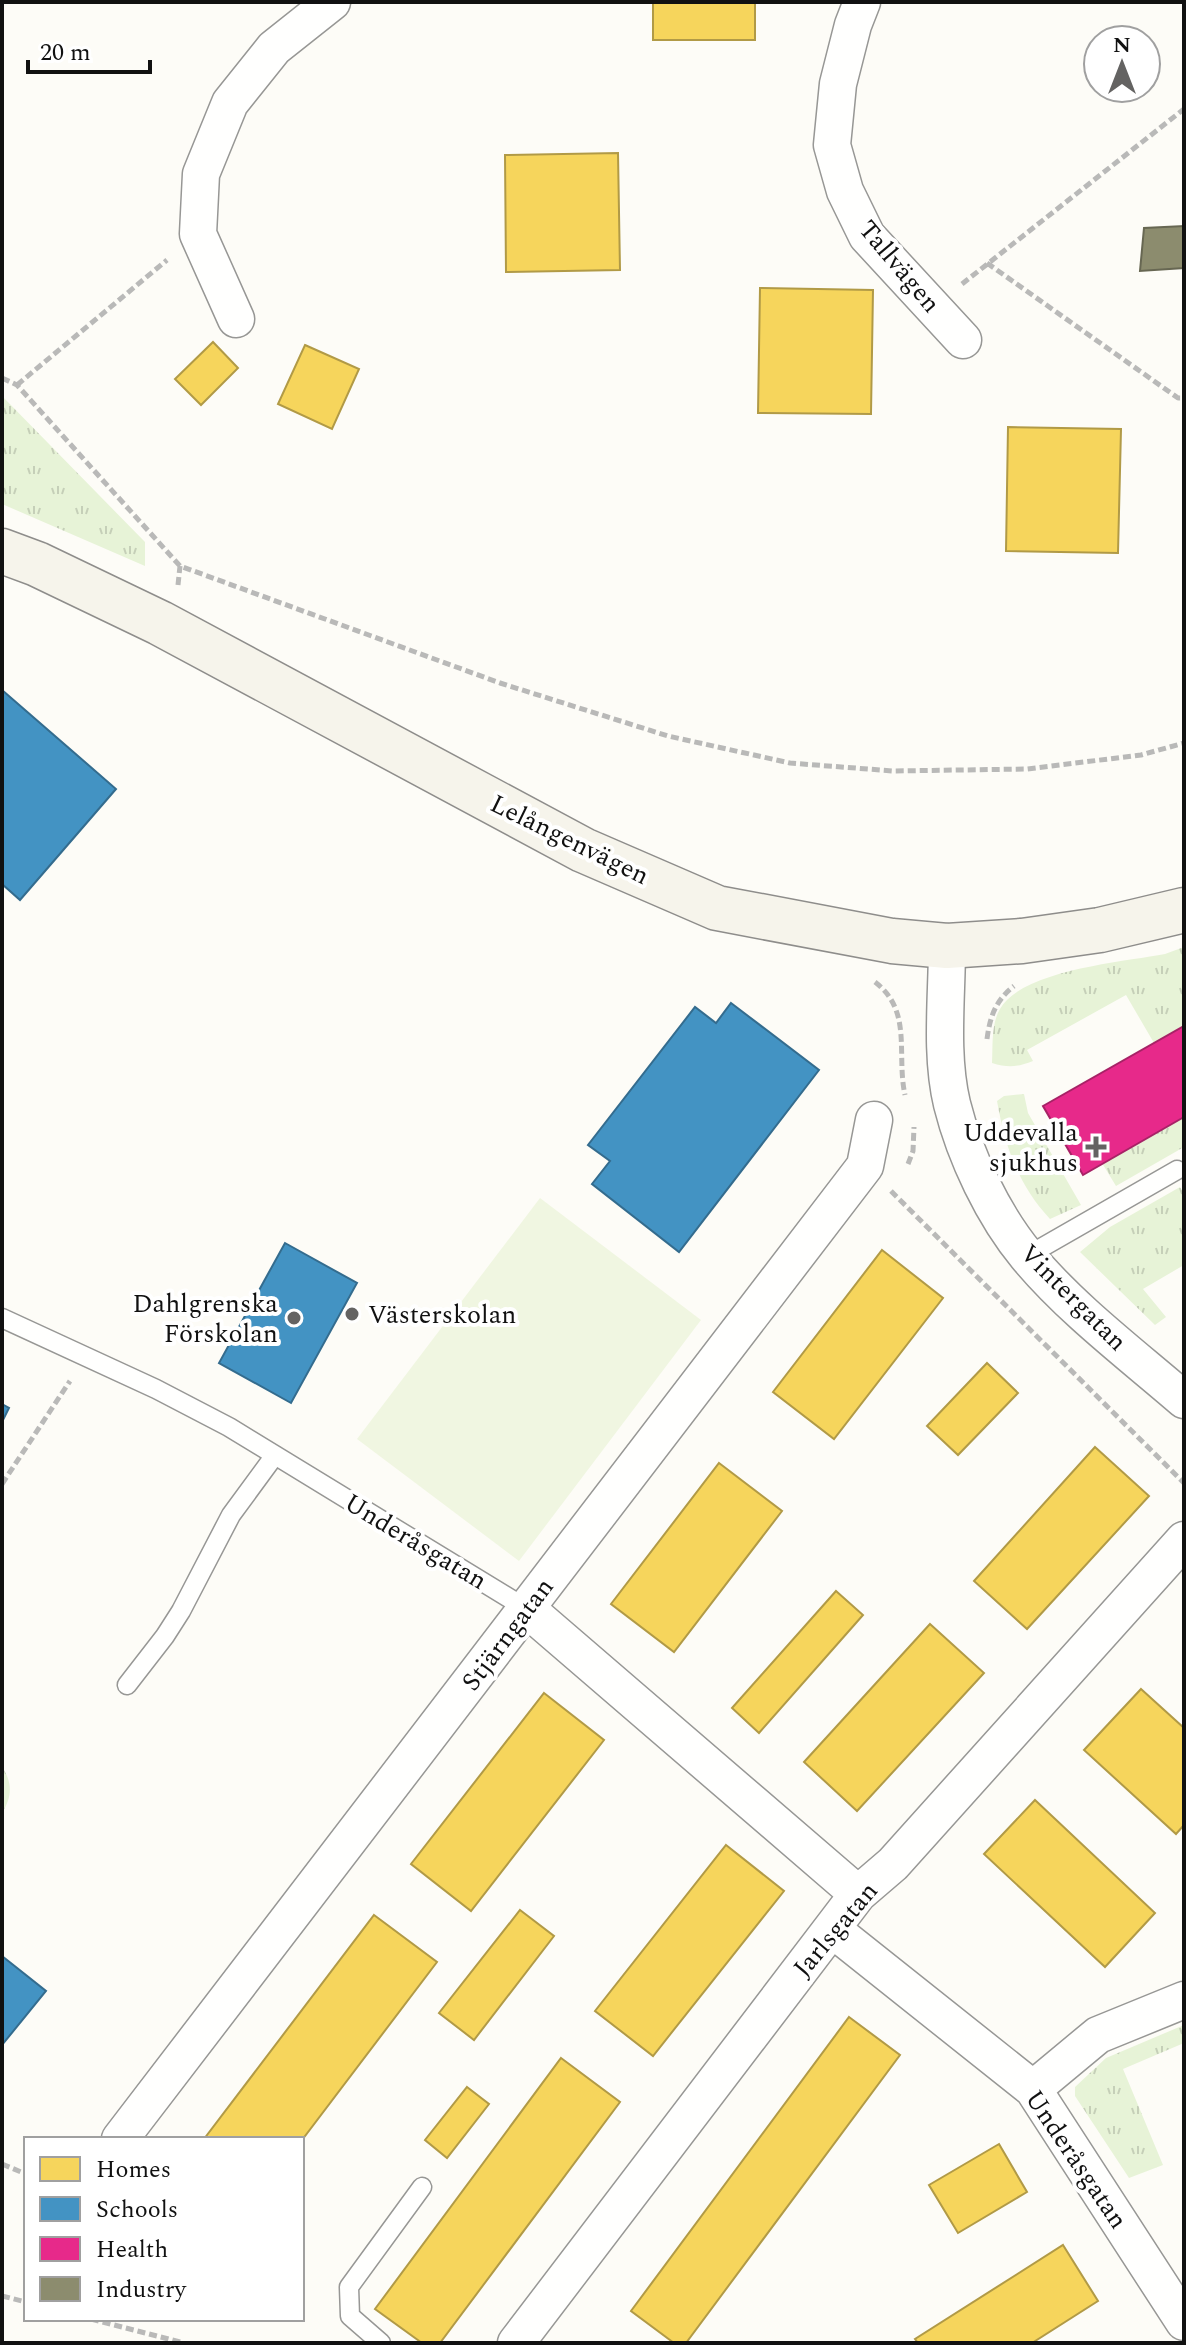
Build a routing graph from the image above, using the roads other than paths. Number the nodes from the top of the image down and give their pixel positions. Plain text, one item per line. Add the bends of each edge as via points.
1 (332, 2) edge
2 (862, 2) edge
3 (236, 319) dead end
4 (963, 340) dead end
5 (2, 551) edge
6 (1184, 910) edge
7 (947, 946) junction
8 (874, 1120) dead end
9 (1177, 1170) dead end
10 (1027, 1256) junction
11 (2, 1318) edge
12 (1184, 1400) edge
13 (275, 1455) junction
14 (1184, 1540) edge
15 (527, 1609) junction
16 (127, 1685) dead end
17 (858, 1894) junction
18 (832, 1929) junction
19 (1184, 2000) edge
20 (1033, 2089) junction
21 (122, 2137) edge
22 (422, 2187) dead end
23 (1184, 2322) edge
24 (381, 2343) edge
25 (516, 2343) edge

1 - 3 street via 274,48 230,103 201,174 198,234
2 - 4 street, Tallvägen via 838,84 832,145 845,191 867,236
5 - 7 street, Lelångenvägen via 160,623 583,850 717,908 892,941
6 - 7 street, Lelångenvägen via 1100,930
7 - 10 street, Vintergatan via 946,1049 952,1103 983,1184
8 - 15 street, Stjärngatan via 865,1166
9 - 10 lane
10 - 12 street, Vintergatan
11 - 13 lane, Underåsgatan via 156,1389
13 - 15 lane, Underåsgatan
13 - 16 lane via 231,1515 165,1636
14 - 17 street, Jarlsgatan via 893,1864
15 - 17 street, Underåsgatan
15 - 21 street, Stjärngatan
17 - 18 street, Jarlsgatan
18 - 20 street, Underåsgatan
18 - 25 street, Jarlsgatan
19 - 20 street via 1098,2035
20 - 23 street, Underåsgatan
22 - 24 lane via 349,2287 350,2316

